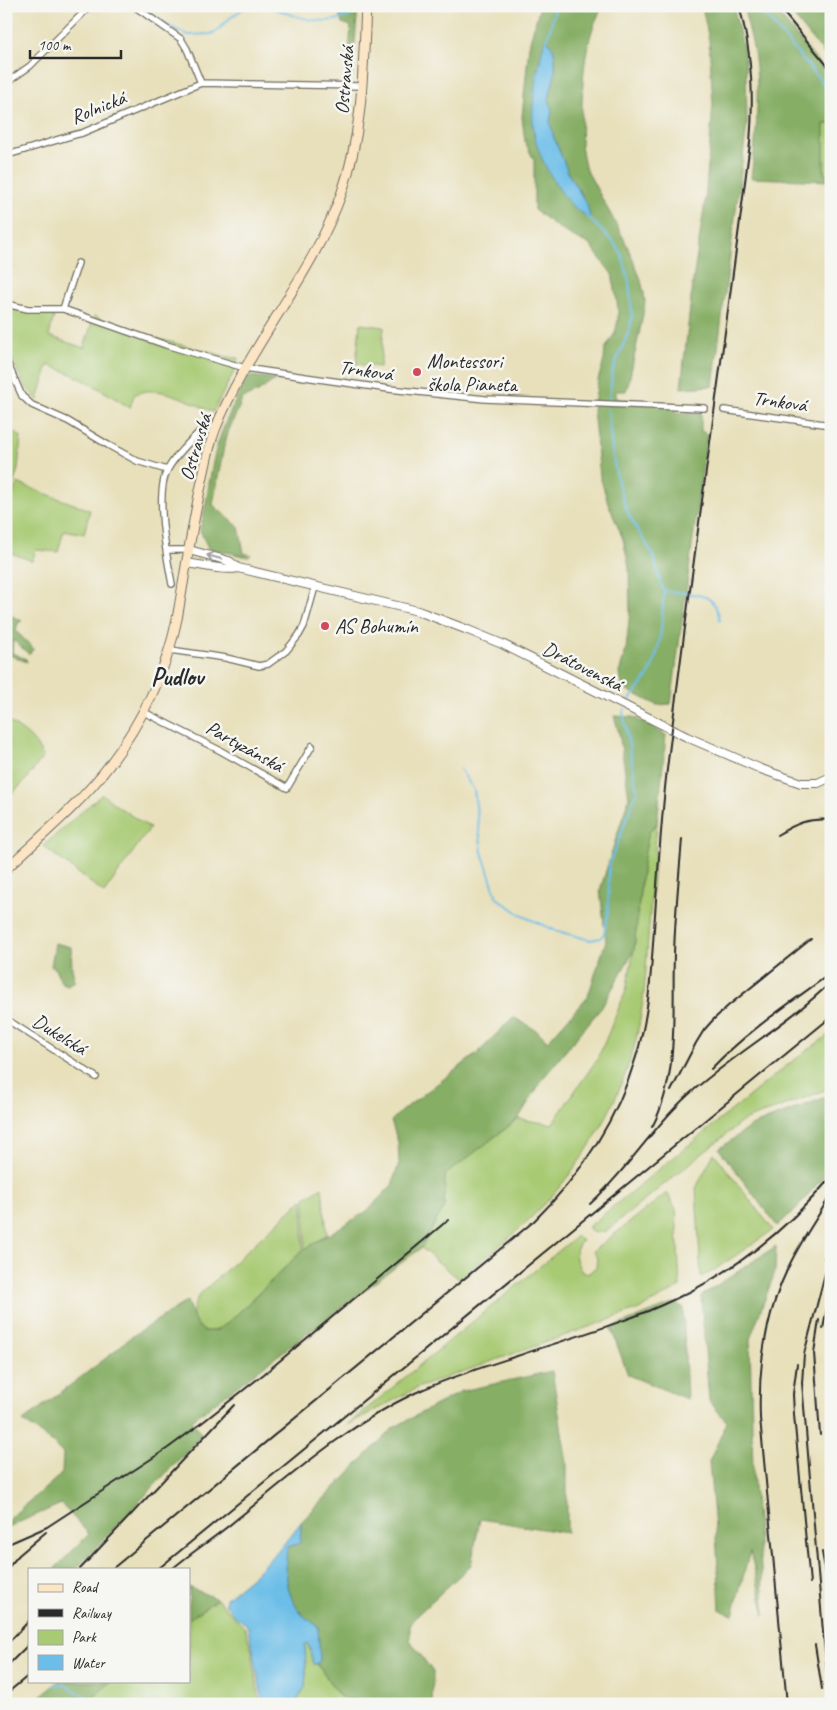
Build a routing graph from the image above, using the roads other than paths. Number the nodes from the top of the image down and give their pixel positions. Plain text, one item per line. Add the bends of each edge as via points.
1 (90, 6) edge
2 (134, 6) edge
3 (366, 6) edge
4 (6, 83) edge
5 (201, 83) junction
6 (362, 86) junction
7 (6, 156) edge
8 (78, 263) dead end
9 (6, 304) edge
10 (63, 310) junction
11 (6, 360) edge
12 (245, 368) junction
13 (704, 408) dead end
14 (724, 410) dead end
15 (209, 422) dead end
16 (831, 425) edge
17 (167, 470) junction
18 (166, 550) junction
19 (188, 550) junction
20 (186, 563) junction
21 (238, 568) junction
22 (172, 584) dead end
23 (315, 587) junction
24 (170, 650) junction
25 (144, 712) junction
26 (312, 746) dead end
27 (831, 777) edge
28 (6, 869) edge
29 (6, 1019) edge
30 (96, 1077) dead end

1 - 4 street via 30,66
2 - 5 street via 181,39
3 - 6 main road, Ostravská
5 - 6 street, Rolnická
5 - 7 street, Rolnická via 82,133
6 - 12 main road, Ostravská via 355,142 342,192 321,239
8 - 10 street
9 - 10 street via 28,309
10 - 12 street, Trnková
11 - 17 street via 22,396 32,405 68,421 137,461
12 - 13 street, Trnková via 388,389 485,399
12 - 19 main road, Ostravská via 215,431
14 - 16 street, Trnková
15 - 17 street, Ostravská
17 - 18 street, Ostravská via 162,497
18 - 19 street
18 - 22 street, Ostravská
19 - 20 main road, Ostravská
21 -> 19 street, Drátovenská via 229,561
20 - 21 street, Drátovenská via 229,570
20 - 24 main road, Ostravská
21 - 23 street, Drátovenská
23 - 24 street via 299,635 286,651 268,664 258,666
23 - 27 street, Drátovenská via 418,611 468,630 723,754 788,779 813,783
24 - 25 main road, Ostravská
25 - 26 street, Partyzánská via 287,788
25 - 28 main road, Ostravská via 107,768 64,816
29 - 30 street, Dukelská

